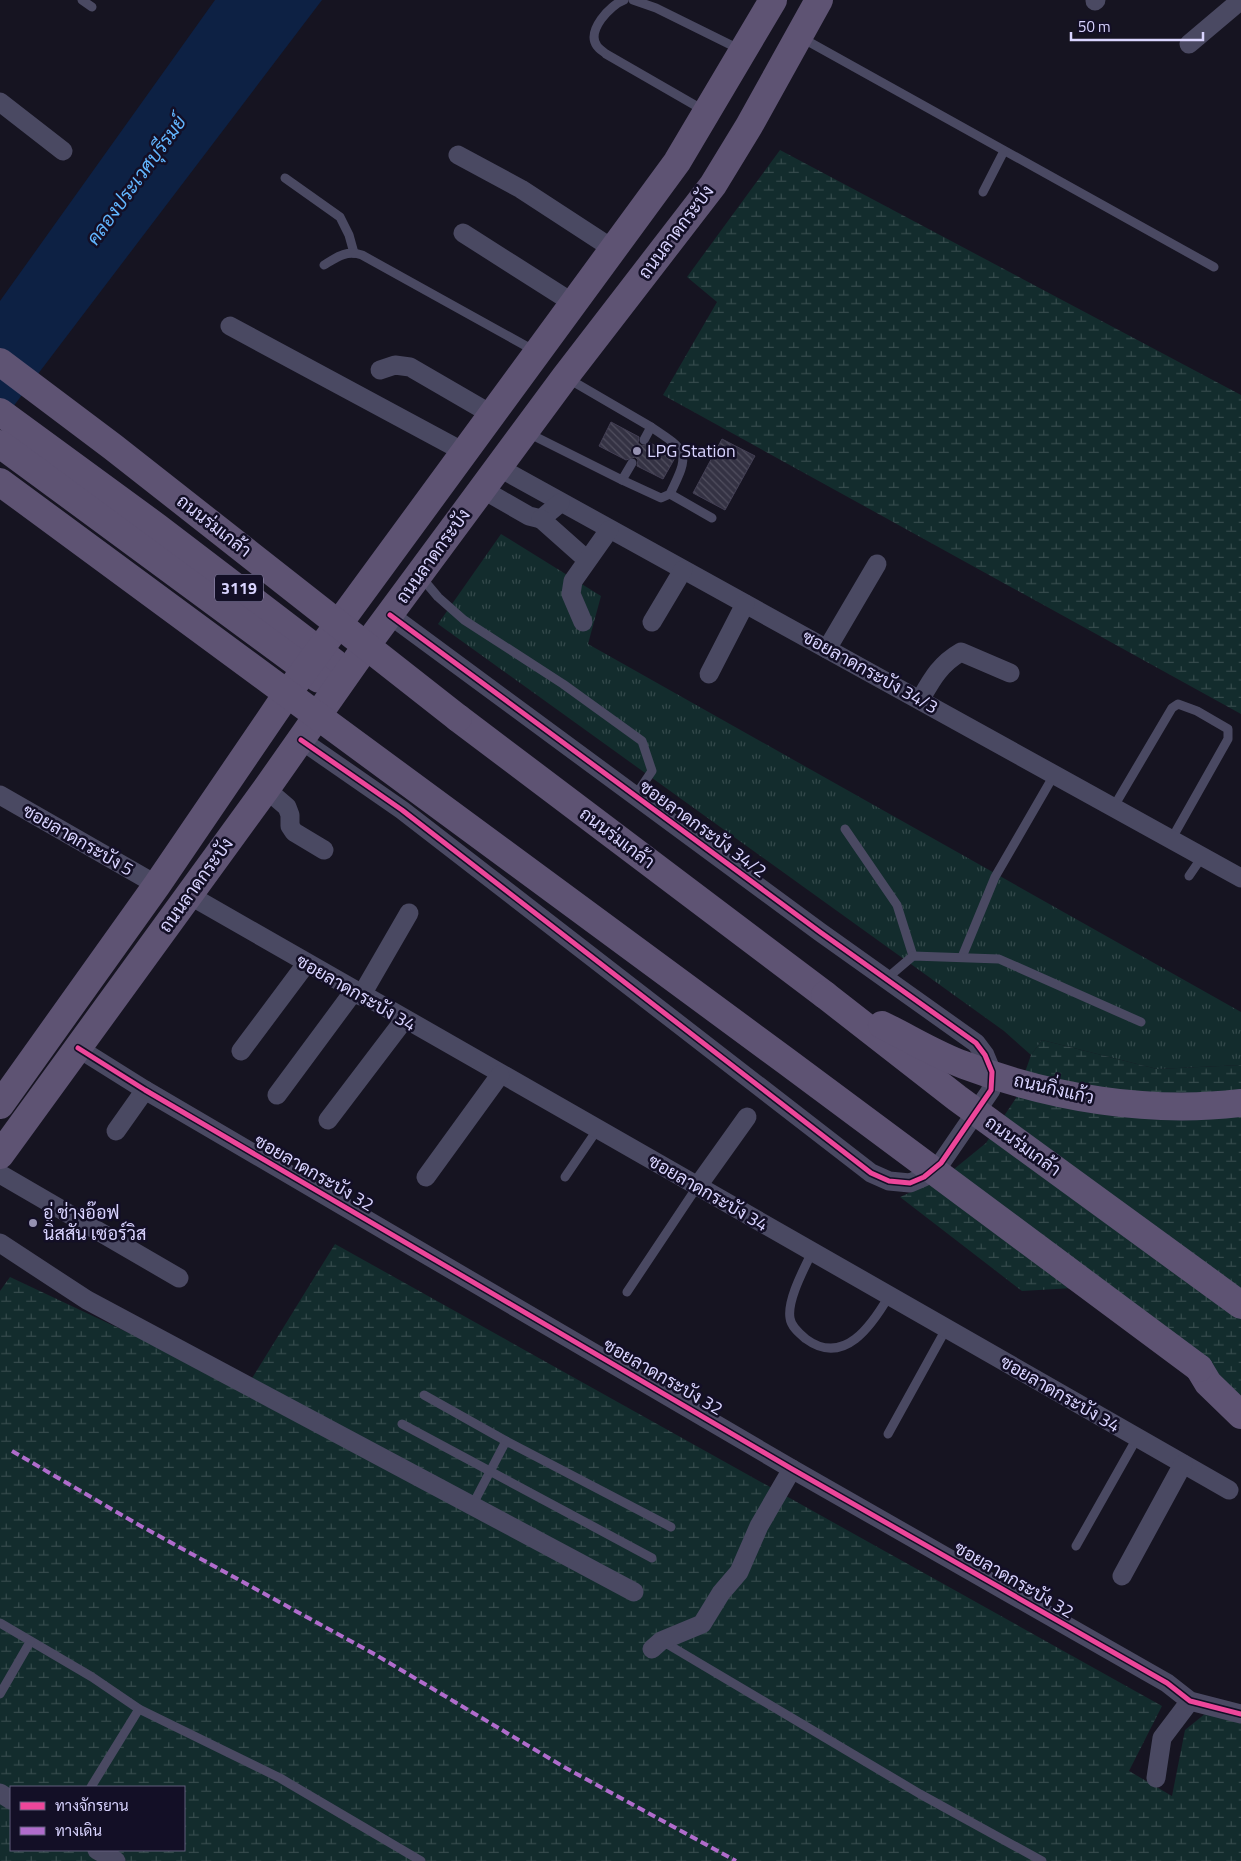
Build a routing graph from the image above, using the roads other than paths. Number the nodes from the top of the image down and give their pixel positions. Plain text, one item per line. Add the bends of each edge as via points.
1 (82, 0) edge
2 (624, 0) edge
3 (633, 0) edge
4 (773, 0) edge
5 (819, 0) edge
6 (1240, 0) edge
7 (92, 7) dead end
8 (800, 36) junction
9 (1189, 44) dead end
10 (744, 51) junction
11 (0, 102) edge
12 (707, 112) junction
13 (63, 151) dead end
14 (1004, 151) junction
15 (458, 155) dead end
16 (677, 162) junction
17 (285, 178) dead end
18 (713, 185) junction
19 (983, 192) dead end
20 (463, 233) dead end
21 (613, 249) junction
22 (354, 252) junction
23 (324, 265) dead end
24 (1214, 267) dead end
25 (573, 303) junction
26 (230, 326) dead end
27 (536, 352) junction
28 (0, 362) edge
29 (380, 370) dead end
30 (565, 377) junction
31 (0, 412) edge
32 (491, 414) junction
33 (651, 428) junction
34 (524, 432) junction
35 (644, 440) dead end
36 (0, 444) edge
37 (464, 452) junction
38 (632, 463) dead end
39 (490, 478) junction
40 (622, 480) junction
41 (0, 482) edge
42 (670, 494) junction
43 (560, 503) junction
44 (712, 518) dead end
45 (541, 519) junction
46 (609, 530) junction
47 (586, 559) junction
48 (877, 564) dead end
49 (683, 570) junction
50 (419, 575) junction
51 (745, 604) junction
52 (390, 615) junction
53 (583, 622) dead end
54 (652, 622) dead end
55 (827, 649) junction
56 (312, 660) junction
57 (1010, 673) dead end
58 (709, 674) dead end
59 (341, 681) junction
60 (920, 700) junction
61 (301, 740) junction
62 (1054, 774) junction
63 (266, 789) junction
64 (0, 795) edge
65 (635, 796) junction
66 (1113, 808) junction
67 (845, 829) dead end
68 (1171, 840) junction
69 (324, 850) dead end
70 (1202, 857) junction
71 (1189, 876) dead end
72 (1241, 878) edge
73 (157, 885) junction
74 (188, 895) junction
75 (409, 913) dead end
76 (913, 956) junction
77 (962, 957) junction
78 (306, 964) junction
79 (886, 979) junction
80 (358, 994) junction
81 (825, 996) junction
82 (404, 1020) junction
83 (1141, 1022) dead end
84 (78, 1048) junction
85 (241, 1051) dead end
86 (500, 1075) junction
87 (145, 1090) junction
88 (277, 1095) dead end
89 (1, 1102) edge
90 (1241, 1103) edge
91 (748, 1117) dead end
92 (328, 1120) dead end
93 (597, 1130) junction
94 (116, 1131) dead end
95 (0, 1155) edge
96 (0, 1174) edge
97 (426, 1177) dead end
98 (565, 1177) dead end
99 (697, 1187) junction
100 (0, 1243) edge
101 (812, 1252) junction
102 (179, 1278) dead end
103 (627, 1292) dead end
104 (889, 1296) junction
105 (1241, 1305) edge
106 (946, 1329) junction
107 (1199, 1368) junction
108 (424, 1395) dead end
109 (1241, 1399) edge
110 (1241, 1415) edge
111 (402, 1424) dead end
112 (888, 1434) dead end
113 (1137, 1438) junction
114 (506, 1441) junction
115 (1183, 1464) junction
116 (491, 1469) junction
117 (792, 1469) junction
118 (1229, 1490) dead end
119 (472, 1506) junction
120 (671, 1527) dead end
121 (1076, 1546) dead end
122 (652, 1558) dead end
123 (1122, 1576) dead end
124 (634, 1592) dead end
125 (0, 1623) edge
126 (30, 1642) junction
127 (656, 1645) joint
128 (0, 1694) edge
129 (1190, 1702) junction
130 (139, 1709) junction
131 (1241, 1714) edge
132 (1156, 1778) dead end
133 (93, 1786) edge
134 (99, 1851) edge
135 (116, 1861) edge
136 (421, 1861) edge
137 (1042, 1861) edge

1 - 7 lane
2 - 12 lane via 607,9 600,20 594,38 597,46
3 - 10 lane
4 - 10 main road, ถนนลาดกระบัง
5 - 8 main road, ถนนลาดกระบัง
6 - 9 street
8 - 14 lane
8 - 18 main road, ถนนลาดกระบัง
10 - 12 main road, ถนนลาดกระบัง
11 - 13 street
12 - 16 main road, ถนนลาดกระบัง
14 - 19 lane
14 - 24 lane
15 - 21 street via 521,189
16 - 18 main road
16 - 21 main road, ถนนลาดกระบัง
17 - 22 lane via 340,217
18 - 30 main road, ถนนลาดกระบัง
20 - 25 street
21 - 25 main road, ถนนลาดกระบัง
22 - 23 lane via 340,255
22 - 27 lane
25 - 27 main road, ถนนลาดกระบัง
26 - 37 street
27 - 32 main road, ถนนลาดกระบัง
28 - 81 main road, ถนนร่มเกล้า, bridge via 458,718
29 - 32 street via 395,365 410,367
30 - 33 lane
30 - 34 main road, ถนนลาดกระบัง
31 - 56 main road, ถนนร่มเกล้า / 3119 via 156,526
32 - 37 main road, ถนนลาดกระบัง
33 - 35 lane
33 - 42 lane via 682,450 681,471
34 - 39 main road, ถนนลาดกระบัง
34 - 40 lane
36 - 56 main road, 3119 via 142,549
37 - 56 main road, ถนนลาดกระบัง
38 - 40 lane
39 - 43 street, ซอยลาดกระบัง 34/3
39 - 45 street via 529,516
39 - 50 main road, ถนนลาดกระบัง
40 - 42 lane via 661,498
41 - 107 main road, bridge
42 - 44 lane
43 - 45 street
43 - 46 street, ซอยลาดกระบัง 34/3
45 - 47 street
46 - 47 street
46 - 49 street, ซอยลาดกระบัง 34/3
47 - 53 street via 573,581 571,594
48 - 55 street
49 - 51 street, ซอยลาดกระบัง 34/3
49 - 54 street
50 - 52 main road, ถนนลาดกระบัง
50 - 65 lane via 464,620 563,684 642,741 652,770
51 - 55 street, ซอยลาดกระบัง 34/3
51 - 58 street
52 - 59 main road, ถนนลาดกระบัง
52 - 65 street, ซอยลาดกระบัง 34/2
55 - 60 street, ซอยลาดกระบัง 34/3
56 - 59 main road
56 - 73 main road, ถนนลาดกระบัง
57 - 60 street via 961,652 935,672
59 - 61 main road, ถนนลาดกระบัง
60 - 62 street, ซอยลาดกระบัง 34/3
61 - 63 main road, ถนนลาดกระบัง
61 - 79 street, ซอยลาดกระบัง 34/2 via 402,810 871,1173 889,1181 910,1183 924,1177 941,1163 991,1090 992,1072 976,1043
62 - 66 street, ซอยลาดกระบัง 34/3
62 - 77 lane via 995,877
63 - 69 street via 287,807 294,832
63 - 74 main road, ถนนลาดกระบัง
64 - 73 street, ซอยลาดกระบัง 5
65 - 79 street, ซอยลาดกระบัง 34/2
66 - 68 street, ซอยลาดกระบัง 34/3
66 - 68 lane via 1172,708 1178,704 1197,711 1228,729 1228,739
67 - 76 lane via 897,905
68 - 70 street, ซอยลาดกระบัง 34/3
70 - 71 lane
70 - 72 street, ซอยลาดกระบัง 34/3
73 - 89 main road, ถนนลาดกระบัง
74 - 78 street, ซอยลาดกระบัง 34
74 - 84 main road, ถนนลาดกระบัง
75 - 80 street
76 - 77 lane
76 - 79 lane
77 - 83 lane via 999,959
78 - 80 street, ซอยลาดกระบัง 34
78 - 85 street
80 - 82 street, ซอยลาดกระบัง 34
80 - 88 street
81 - 90 main road, ถนนกิ่งแก้ว, bridge via 962,1065 1062,1094 1143,1105 1207,1107
81 - 105 main road, ถนนร่มเกล้า, bridge via 956,1098
82 - 86 street, ซอยลาดกระบัง 34
82 - 92 street
84 - 87 street, ซอยลาดกระบัง 32
84 - 95 main road, ถนนลาดกระบัง
86 - 93 street, ซอยลาดกระบัง 34
86 - 97 street
87 - 94 street
87 - 117 street, ซอยลาดกระบัง 32
91 - 99 street
93 - 98 lane
93 - 99 street, ซอยลาดกระบัง 34
96 - 102 street
99 - 101 street, ซอยลาดกระบัง 34
99 - 103 lane
100 - 119 street via 87,1300
101 - 104 street, ซอยลาดกระบัง 34
101 - 104 lane via 791,1303 790,1319 810,1342 827,1348 843,1348 864,1332
104 - 106 street, ซอยลาดกระบัง 34
106 - 112 lane
106 - 113 street, ซอยลาดกระบัง 34
107 - 109 main road
107 - 110 main road via 1208,1383
108 - 114 lane
111 - 116 lane
113 - 115 street, ซอยลาดกระบัง 34
113 - 121 lane
114 - 116 lane
114 - 120 lane
115 - 118 street, ซอยลาดกระบัง 34
115 - 123 street
116 - 119 lane
116 - 122 lane
117 - 127 street via 759,1526 739,1572 702,1624
117 - 129 street, ซอยลาดกระบัง 32 via 1168,1683
119 - 124 street
125 - 126 lane
126 - 128 lane
126 - 130 lane via 92,1677
127 - 137 lane
129 - 131 street, ซอยลาดกระบัง 32
129 - 132 street via 1162,1738
130 - 133 lane
130 - 136 lane via 280,1778
134 - 135 street

